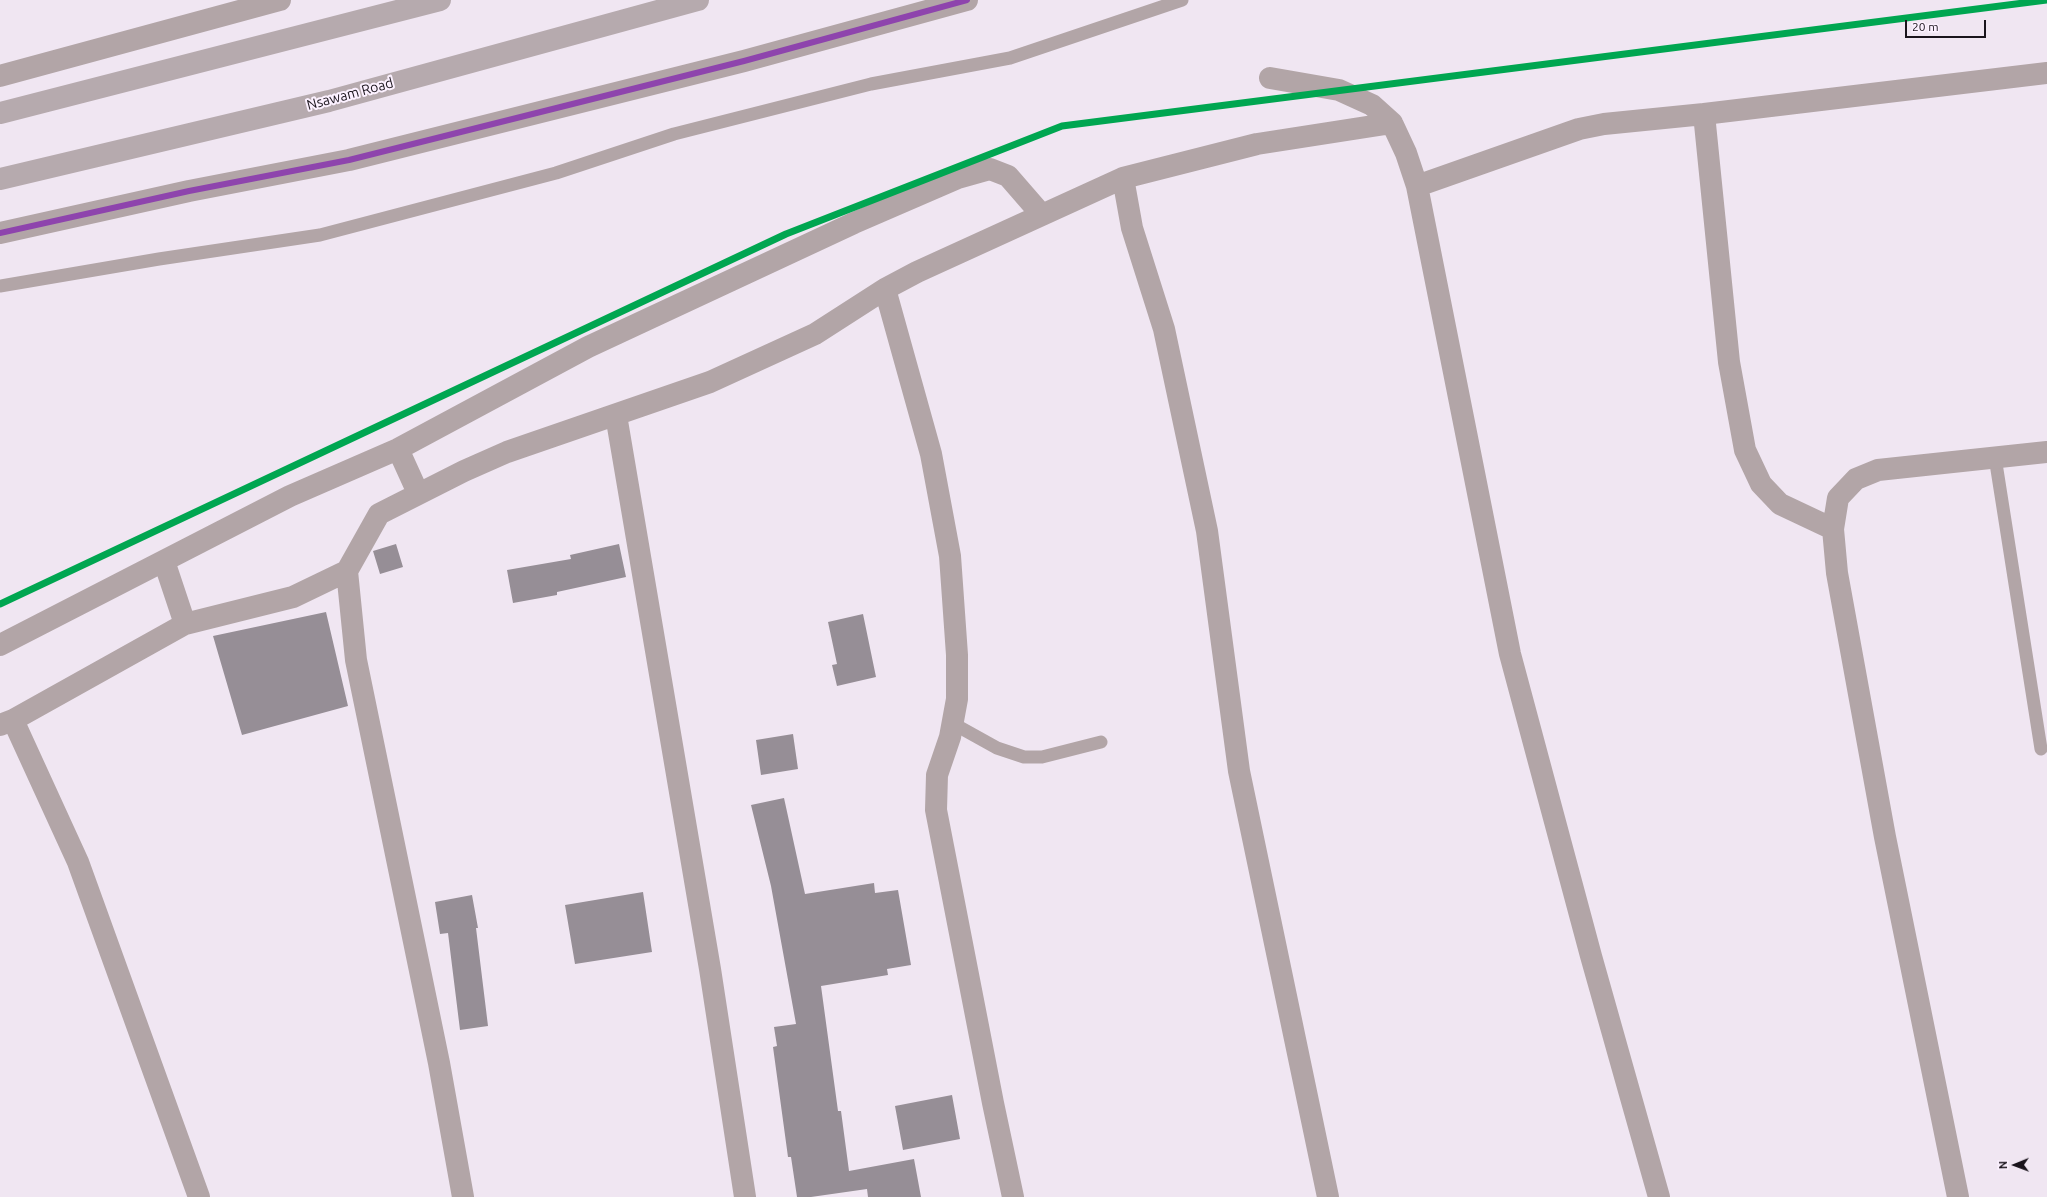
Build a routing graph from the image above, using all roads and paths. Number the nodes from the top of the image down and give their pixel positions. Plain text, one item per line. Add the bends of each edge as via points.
1 (280, 0) edge
2 (440, 0) edge
3 (698, 0) edge
4 (967, 0) edge
5 (1182, 0) edge
6 (2047, 73) edge
7 (0, 76) edge
8 (1270, 78) dead end
9 (0, 113) edge
10 (1704, 114) junction
11 (1392, 123) junction
12 (0, 178) edge
13 (1124, 178) junction
14 (1417, 186) junction
15 (1041, 214) junction
16 (0, 233) edge
17 (0, 286) edge
18 (885, 289) junction
19 (616, 415) junction
20 (398, 450) junction
21 (2047, 452) edge
22 (1995, 457) junction
23 (418, 493) junction
24 (1833, 529) junction
25 (164, 561) junction
26 (347, 570) junction
27 (185, 624) junction
28 (0, 645) edge
29 (7, 722) edge
30 (952, 723) junction
31 (1101, 742) dead end
32 (2041, 749) dead end
33 (199, 1197) edge
34 (463, 1197) edge
35 (745, 1197) edge
36 (1014, 1197) edge
37 (1328, 1197) edge
38 (1659, 1197) edge
39 (1958, 1197) edge

1 - 7 street
2 - 9 highway
3 - 12 highway, Nsawam Road via 329,101
4 - 16 street via 744,60 349,160 189,191
5 - 17 lane via 1010,58 871,84 688,130 556,173 320,236 159,259
6 - 10 street
8 - 11 street via 1339,90 1372,105
10 - 14 street via 1611,123 1579,129
10 - 24 street via 1729,362 1745,450 1761,484 1780,504
11 - 13 street via 1257,144
11 - 14 street
13 - 15 street
13 - 37 street via 1132,228 1164,329 1207,531 1239,771
14 - 38 street via 1510,654
15 - 18 street
15 - 20 street via 1008,176 990,169 958,178 854,223 588,347
18 - 19 street via 815,334 710,382
18 - 30 street via 931,454 950,556 957,692
19 - 23 street via 506,452
19 - 35 street via 710,969
20 - 23 street
20 - 25 street via 290,496
21 - 22 street
22 - 24 street via 1878,470 1856,478 1838,498
22 - 32 lane
23 - 26 street via 379,514
24 - 39 street via 1837,573 1885,837
25 - 27 street
25 - 28 street
26 - 27 street via 293,597
26 - 34 street via 356,660 439,1063
27 - 29 street
29 - 33 street via 78,862
30 - 31 lane via 996,748 1024,757 1042,757
30 - 36 street via 937,775 936,810 993,1103

